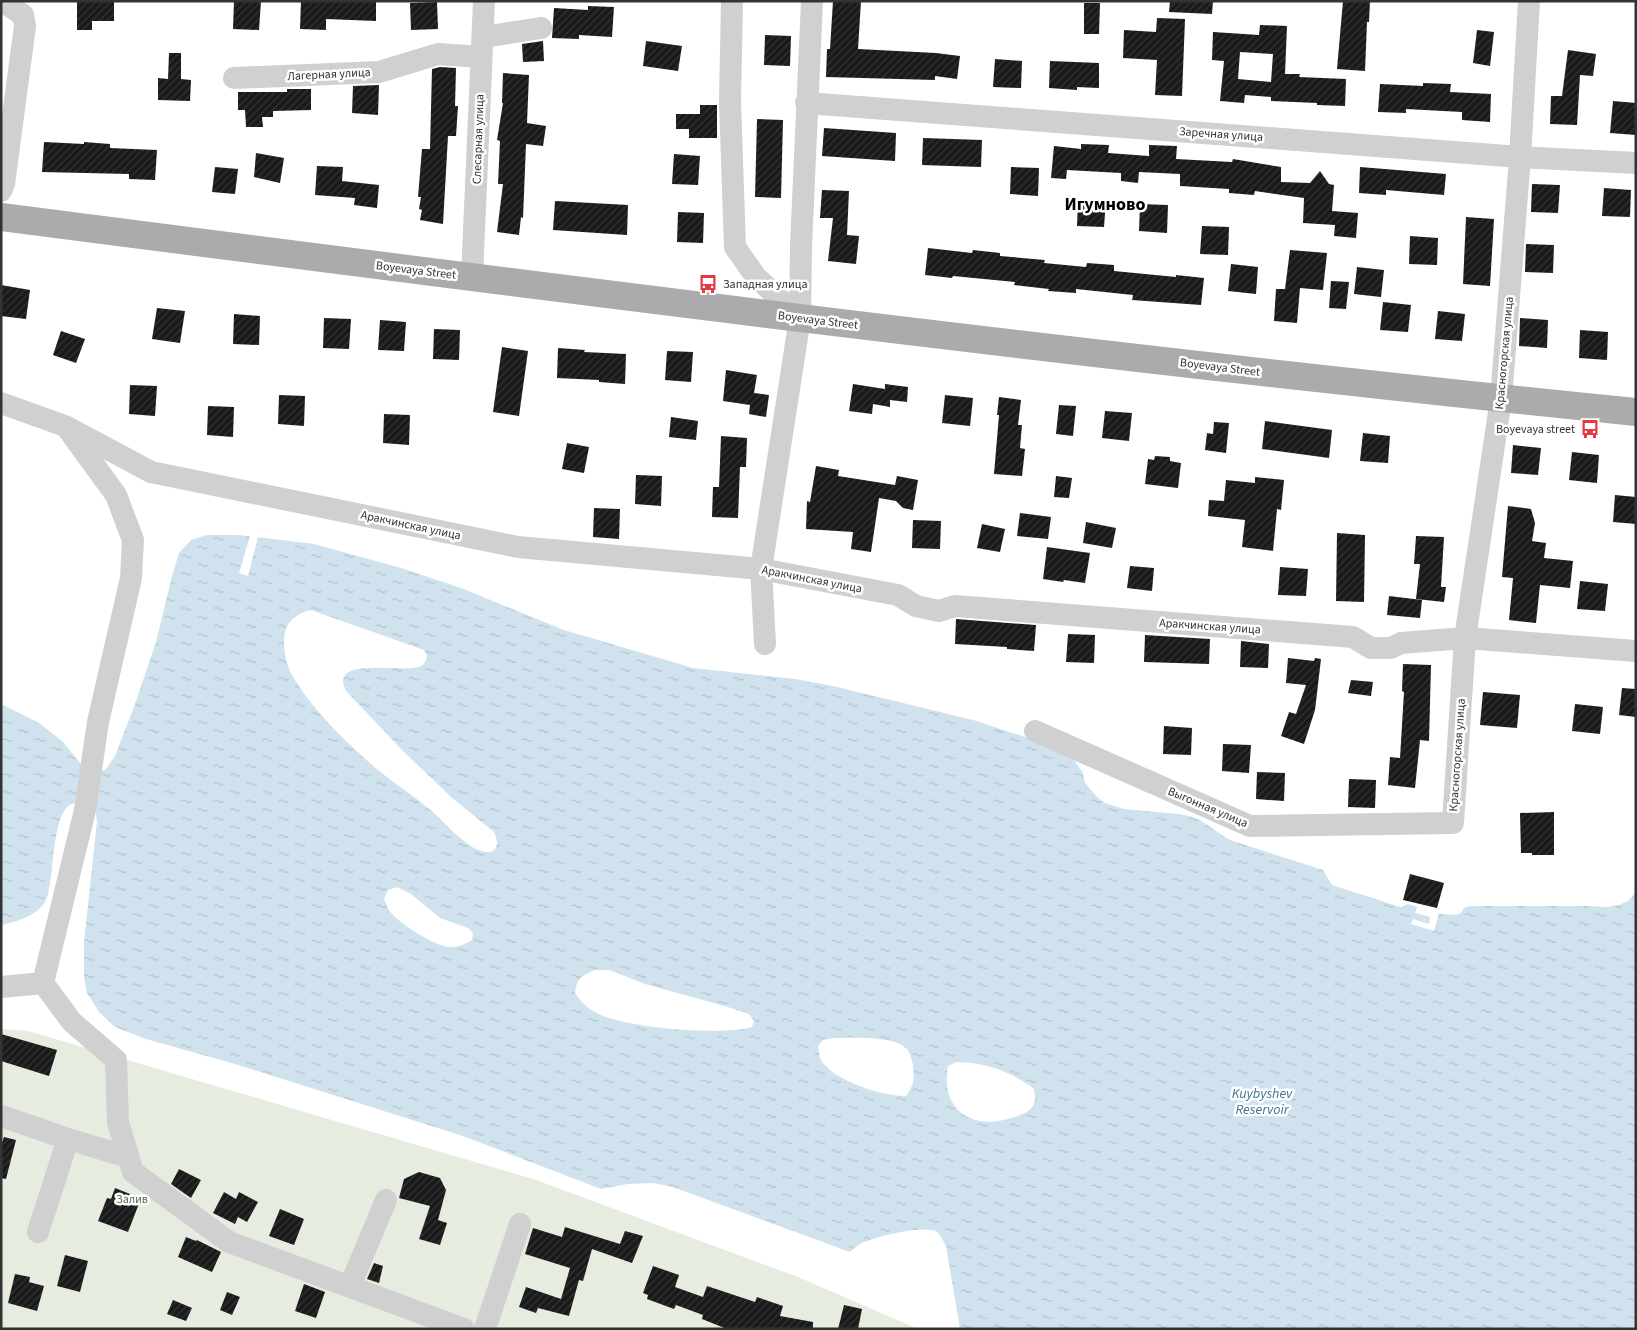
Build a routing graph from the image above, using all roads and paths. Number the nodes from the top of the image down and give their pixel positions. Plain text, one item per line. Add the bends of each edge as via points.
1 (2, 1) edge
2 (484, 1) edge
3 (732, 1) edge
4 (812, 1) edge
5 (1528, 1) edge
6 (541, 28) dead end
7 (482, 47) junction
8 (234, 78) dead end
9 (806, 103) junction
10 (1520, 157) junction
11 (1636, 163) edge
12 (1, 191) edge
13 (1, 217) edge
14 (472, 277) junction
15 (800, 318) junction
16 (1501, 399) junction
17 (1, 403) edge
18 (1636, 412) edge
19 (65, 426) junction
20 (761, 569) junction
21 (1465, 638) junction
22 (765, 644) dead end
23 (1636, 651) edge
24 (1035, 731) dead end
25 (1453, 823) joint
26 (43, 983) junction
27 (1, 987) edge
28 (1, 1116) edge
29 (68, 1139) junction
30 (128, 1157) junction
31 (386, 1200) dead end
32 (520, 1224) dead end
33 (38, 1232) dead end
34 (350, 1286) junction
35 (459, 1328) edge
36 (485, 1329) edge

1 - 12 street via 23,15 25,26
2 - 7 street, Слесарная улица
3 - 15 street via 730,102 735,247 756,277
4 - 9 street
5 - 10 street, Красногорская улица
6 - 7 street, Лагерная улица
7 - 8 street, Лагерная улица via 438,54 379,72
7 - 14 street, Слесарная улица
9 - 10 street, Заречная улица
9 - 15 street
10 - 11 street, Заречная улица
10 - 16 street, Красногорская улица
13 - 14 main road, Boyevaya Street
14 - 15 main road, Boyevaya Street
15 - 16 main road, Boyevaya Street
15 - 20 street
16 - 18 main road, Boyevaya Street
16 - 21 street, Красногорская улица
17 - 19 street, Аракчинская улица
19 - 20 street, Аракчинская улица via 150,472 518,547
19 - 26 street via 116,495 133,540 131,578 98,722 85,810
20 - 21 street, Аракчинская улица via 898,595 916,606 939,611 956,606 1353,637 1371,648
20 - 22 street
21 - 23 street, Аракчинская улица
21 - 25 street, Красногорская улица
24 - 25 street, Выгонная улица via 1250,826
26 - 27 street
26 - 30 street via 72,1022 116,1060 118,1122
28 - 29 street
29 - 30 street
29 - 33 street
30 - 34 street via 133,1172 230,1242
31 - 34 street
32 - 36 street
34 - 35 street

